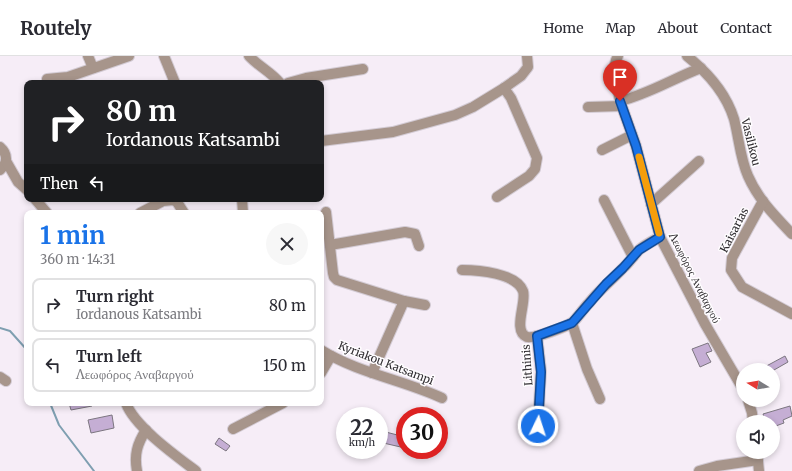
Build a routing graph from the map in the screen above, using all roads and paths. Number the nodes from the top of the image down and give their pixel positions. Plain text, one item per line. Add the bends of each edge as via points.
1 (88, 56) edge
2 (129, 56) edge
3 (164, 56) edge
4 (249, 56) edge
5 (527, 56) edge
6 (618, 56) edge
7 (687, 56) edge
8 (93, 68) junction
9 (701, 68) junction
10 (363, 69) dead end
11 (47, 79) dead end
12 (174, 80) edge
13 (277, 80) edge
14 (299, 80) edge
15 (504, 88) junction
16 (621, 104) junction
17 (588, 107) dead end
18 (632, 135) junction
19 (324, 141) edge
20 (0, 147) edge
21 (602, 150) dead end
22 (699, 162) dead end
23 (3, 166) edge
24 (0, 174) edge
25 (18, 182) junction
26 (24, 187) edge
27 (497, 197) dead end
28 (604, 200) dead end
29 (763, 201) junction
30 (37, 202) edge
31 (164, 202) edge
32 (651, 204) junction
33 (44, 210) edge
34 (146, 210) edge
35 (326, 212) dead end
36 (792, 234) edge
37 (660, 237) junction
38 (330, 245) junction
39 (418, 246) dead end
40 (633, 258) junction
41 (462, 270) dead end
42 (404, 301) junction
43 (425, 305) dead end
44 (792, 314) edge
45 (572, 323) junction
46 (537, 336) junction
47 (324, 352) edge
48 (331, 356) junction
49 (324, 368) edge
50 (372, 373) junction
51 (736, 377) edge
52 (442, 398) dead end
53 (600, 399) dead end
54 (128, 406) edge
55 (277, 406) edge
56 (233, 429) dead end
57 (146, 430) junction
58 (537, 440) dead end
59 (746, 459) edge
60 (758, 459) edge
61 (137, 471) edge
62 (196, 471) edge
63 (699, 471) edge
64 (759, 471) edge

1 - 8 street
2 - 8 street
3 - 12 street
4 - 13 street
5 - 15 street via 529,63 526,70
6 - 16 street, Λεωφόρος Αναβαργού via 614,70
7 - 9 street, Vasilikou
8 - 11 street via 68,77
9 - 16 street
9 - 29 street, Vasilikou via 713,80 733,118 744,164 754,189
10 - 14 street
15 - 19 street via 467,110 434,122 393,132
15 - 27 street via 511,98 537,158 535,169 529,176
16 - 17 street
16 - 18 street, Λεωφόρος Αναβαργού
18 - 21 street
18 - 32 street, Λεωφόρος Αναβαργού
20 - 23 street via 5,154
22 - 32 street
23 - 25 street
24 - 25 street
25 - 26 street
28 - 40 street
29 - 36 street, Vasilikou
29 - 44 street, Kaisarias via 732,258 731,270 742,287
30 - 33 street
31 - 34 street
32 - 37 street, Λεωφόρος Αναβαργού
35 - 38 street
37 - 40 street via 646,244
37 - 51 street, Λεωφόρος Αναβαργού
38 - 39 street via 410,232 415,234
38 - 42 street via 333,273 337,280
40 - 45 street
41 - 46 street via 491,273 518,284 524,295 521,329 528,337
42 - 43 street
42 - 50 street
45 - 46 street
45 - 53 street
46 - 58 street, Lithinis via 541,372
47 - 48 street, Kyriakou Katsampi
48 - 49 street
48 - 50 street, Kyriakou Katsampi
50 - 52 street, Kyriakou Katsampi via 409,384
54 - 57 street via 133,417
55 - 56 street
57 - 61 street via 136,448
57 - 62 street
59 - 63 street
60 - 64 street

